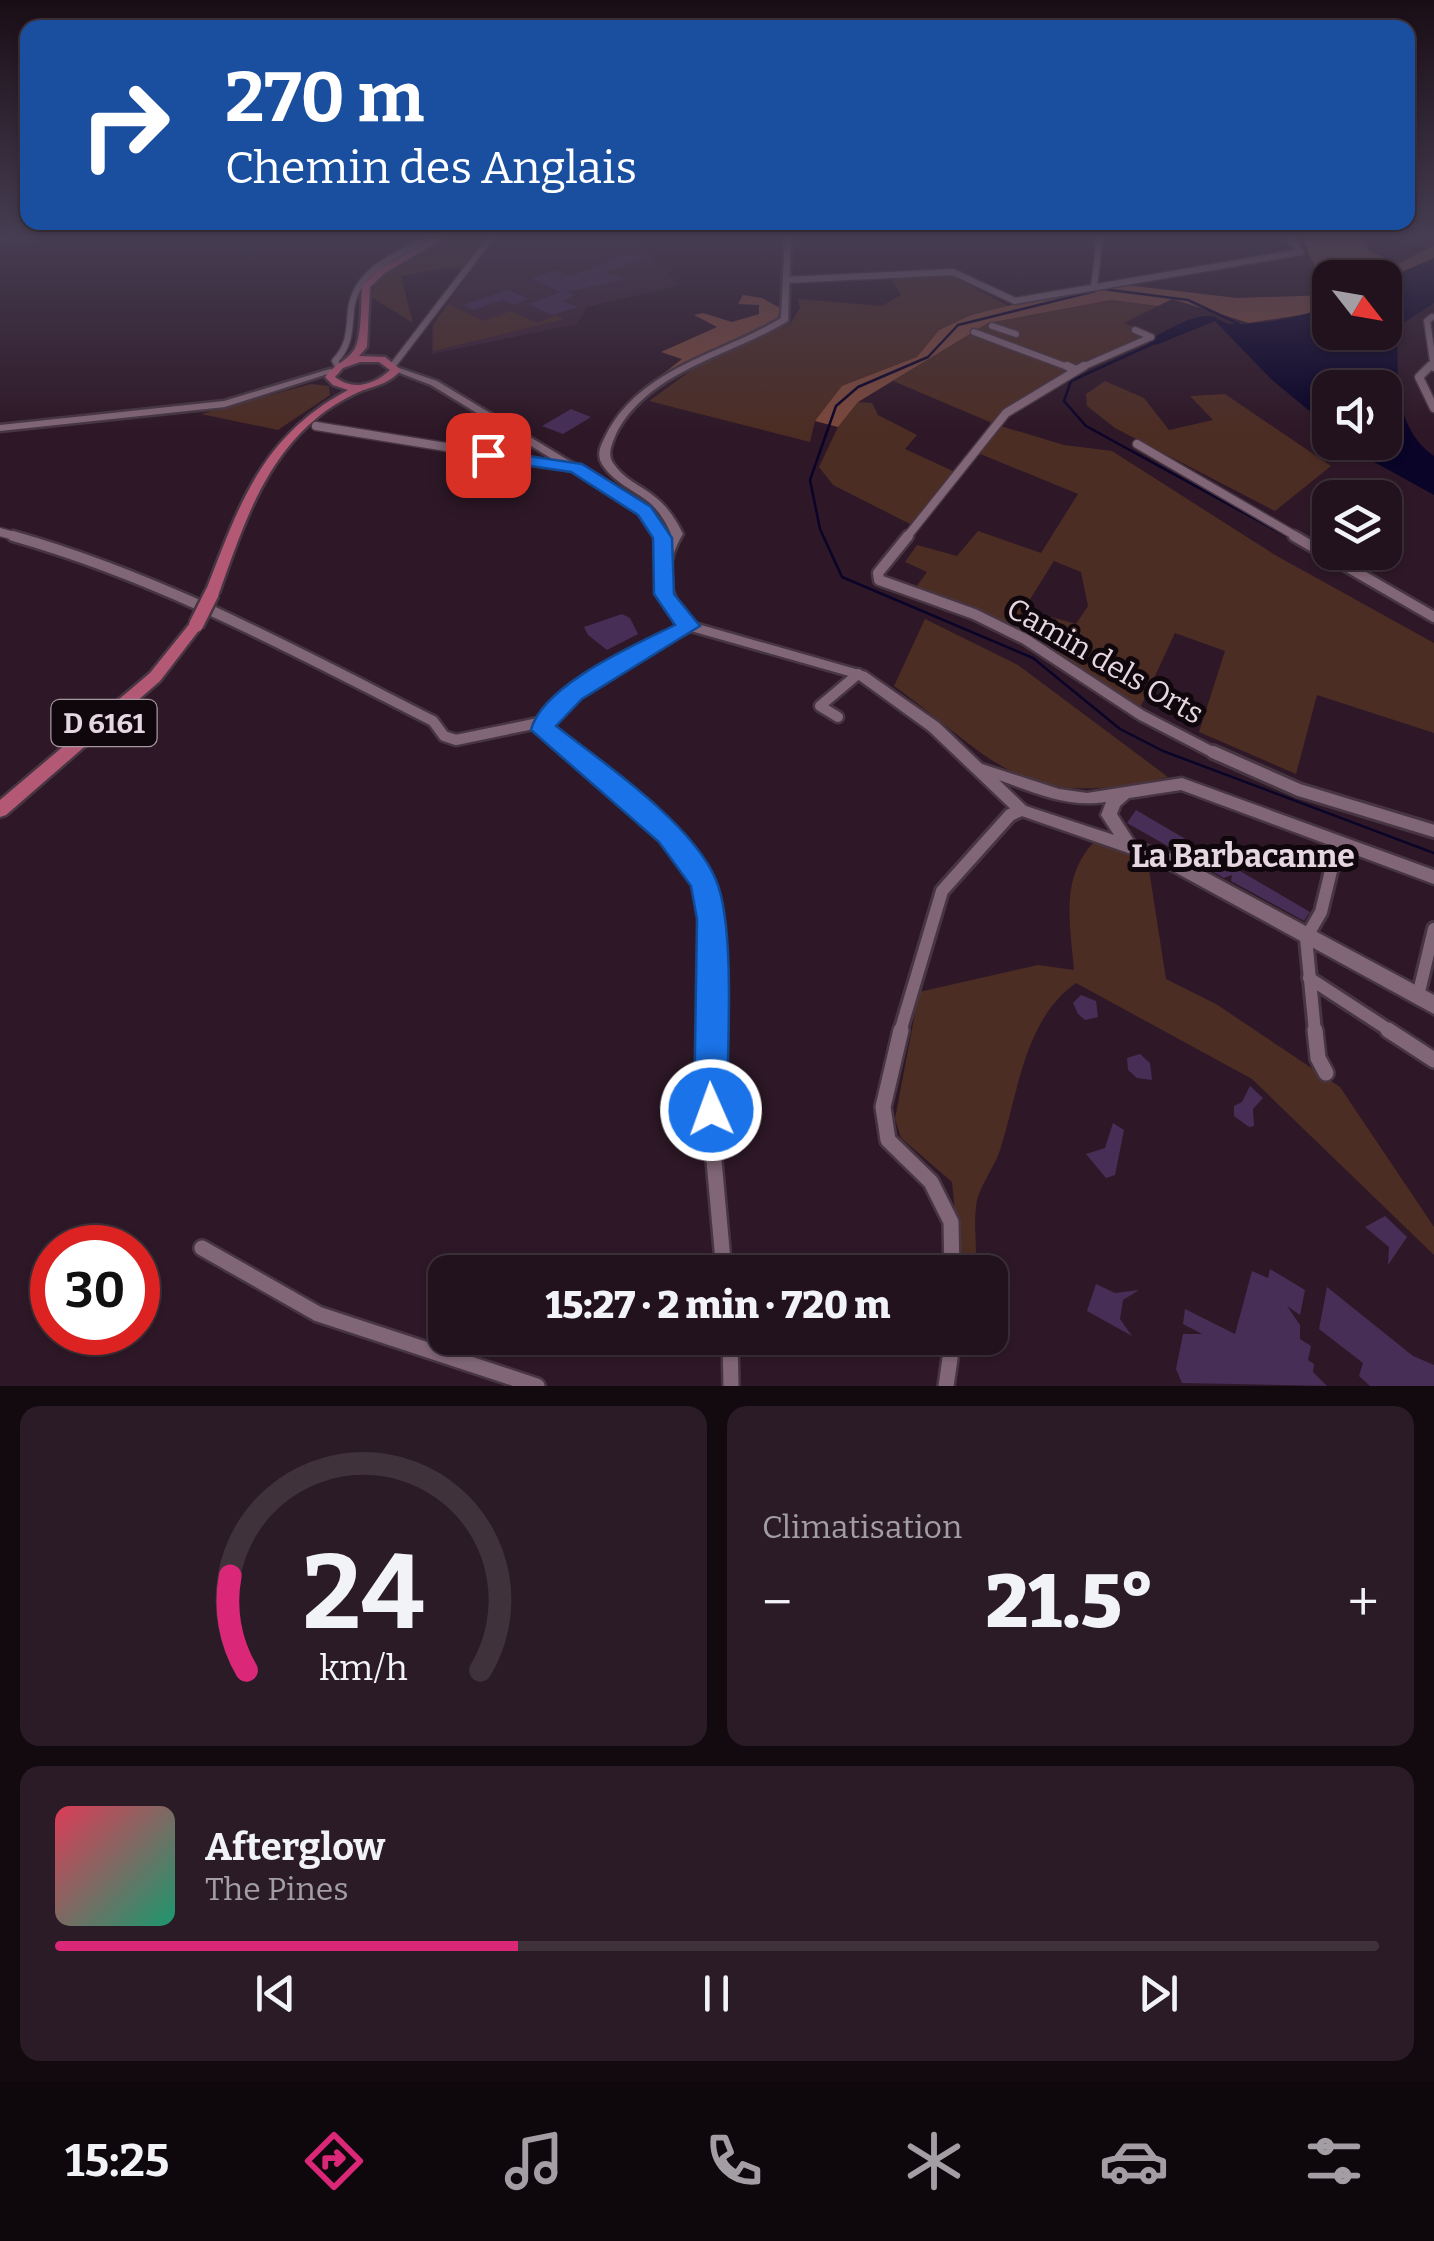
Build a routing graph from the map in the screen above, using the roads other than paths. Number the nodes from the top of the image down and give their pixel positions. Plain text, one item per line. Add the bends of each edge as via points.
1 (353, 301) edge
2 (365, 301) edge
3 (441, 301) edge
4 (785, 301) edge
5 (1432, 317) edge
6 (992, 326) dead end
7 (1135, 330) dead end
8 (974, 332) dead end
9 (1016, 334) dead end
10 (362, 346) junction
11 (406, 346) junction
12 (378, 358) junction
13 (350, 361) junction
14 (1433, 366) edge
15 (395, 367) junction
16 (1076, 370) junction
17 (335, 376) junction
18 (423, 378) junction
19 (387, 380) junction
20 (360, 388) junction
21 (1434, 405) edge
22 (323, 407) junction
23 (316, 426) dead end
24 (0, 428) edge
25 (1137, 444) dead end
26 (576, 468) junction
27 (0, 532) edge
28 (662, 558) junction
29 (1434, 617) edge
30 (689, 626) junction
31 (858, 674) junction
32 (838, 717) dead end
33 (543, 722) junction
34 (980, 767) junction
35 (1003, 777) junction
36 (1124, 794) junction
37 (1058, 795) junction
38 (0, 810) edge
39 (1021, 810) junction
40 (1434, 830) edge
41 (1338, 842) junction
42 (1132, 846) junction
43 (1434, 877) edge
44 (1434, 929) edge
45 (1306, 938) junction
46 (1308, 978) junction
47 (1426, 1001) edge
48 (1434, 1060) edge
49 (1326, 1073) dead end
50 (202, 1248) dead end
51 (723, 1255) edge
52 (952, 1255) edge
53 (730, 1355) edge
54 (951, 1355) edge
55 (537, 1386) edge
56 (731, 1386) edge
57 (946, 1386) edge

1 - 17 street via 352,336
2 - 10 main road
3 - 11 street
4 - 28 main road via 784,319 680,370 635,405 609,437 608,465 672,518 678,534
5 - 14 street via 1427,321
6 - 9 street
7 - 16 street, Camin dels Orts via 1151,337
8 - 16 street
10 - 12 main road
10 - 13 main road
11 - 12 street
11 - 15 street
12 - 13 main road
12 - 15 main road
13 - 17 main road
14 - 21 street via 1419,377
15 - 18 main road
15 - 19 main road
16 - 40 street, Camin dels Orts via 1006,414 878,574 880,580 1025,639 1141,715 1222,757 1299,790
17 - 20 main road
17 - 22 main road, D 6161
17 - 24 main road via 226,404
18 - 19 main road
18 - 26 main road
19 - 20 main road
20 - 22 main road, D 6161
22 - 38 main road, D 6161, bridge via 267,461 196,624 155,677
23 - 26 street
25 - 29 street
26 - 28 main road via 645,511 662,538
27 - 33 street via 190,597 433,722 444,736 456,740
28 - 30 main road via 664,594
30 - 31 main road
30 - 33 street via 596,677
31 - 32 street via 820,706
31 - 34 main road
33 - 51 street via 553,740 668,834 704,882 711,919 708,1078
34 - 35 main road
34 - 39 main road
35 - 37 main road
35 - 39 main road via 1020,796
36 - 37 main road
36 - 41 main road via 1182,784
36 - 42 main road via 1110,815
37 - 39 main road via 1030,798
39 - 42 main road
39 - 52 street via 1010,814 942,891 883,1107 888,1140 931,1182 951,1222
41 - 43 main road
41 - 45 street via 1322,912
42 - 45 main road
44 - 47 street
45 - 46 street
45 - 47 main road
46 - 48 street
46 - 49 street via 1318,1058
50 - 55 street via 318,1314
53 - 56 street
54 - 57 street

